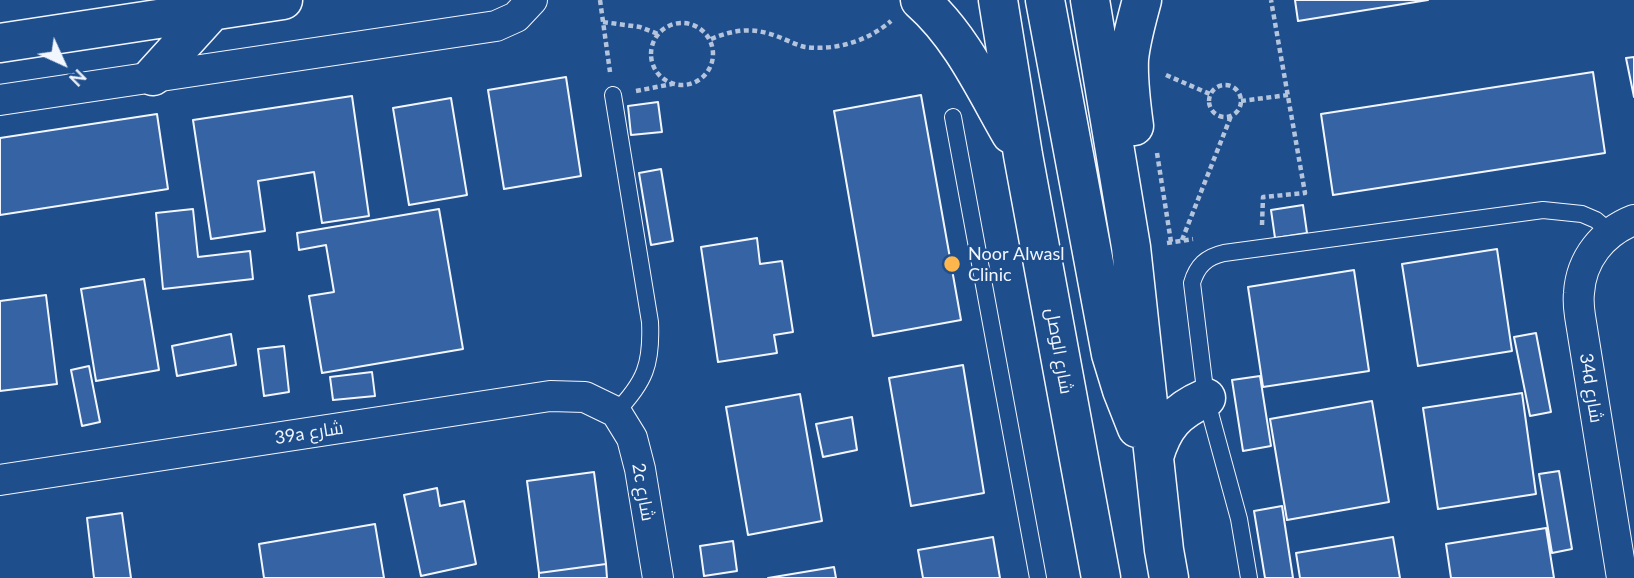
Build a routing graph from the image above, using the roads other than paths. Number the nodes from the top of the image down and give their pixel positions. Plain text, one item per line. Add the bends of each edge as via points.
1 (283, 0) edge
2 (532, 0) edge
3 (998, 0) edge
4 (1045, 0) edge
5 (1090, 0) edge
6 (1142, 0) edge
7 (907, 10) edge
8 (212, 11) junction
9 (0, 43) edge
10 (153, 76) junction
11 (613, 95) road end
12 (0, 100) edge
13 (953, 117) dead end
14 (1023, 155) junction
15 (1123, 203) junction
16 (1622, 226) edge
17 (1206, 398) junction
18 (615, 412) junction
19 (1154, 457) junction
20 (0, 480) edge
21 (657, 578) edge
22 (1038, 578) edge
23 (1101, 578) edge
24 (1169, 578) edge
25 (1249, 578) edge
26 (1622, 578) edge

1 - 8 main road
2 - 10 street via 516,17 496,26
3 - 14 main road, شارع الوصل
4 - 19 main road via 1111,354 1135,425
5 - 15 main road
6 - 15 main road via 1129,60 1136,149
7 - 14 main road via 933,11 960,46
8 - 9 main road
8 - 10 main road
10 - 12 street
11 - 18 lane via 651,347 646,371 634,393
13 - 22 lane
14 - 23 main road, شارع الوصل
15 - 19 main road
16 - 17 lane via 1581,214 1543,210 1212,256 1195,272 1192,283
16 - 26 street, 34d شارع via 1594,249 1578,293
17 - 19 main road via 1166,427
17 - 25 lane via 1239,519
18 - 20 street, 39a شارع via 586,397 550,396
18 - 21 street, 2c شارع via 632,438 640,469
19 - 24 main road

